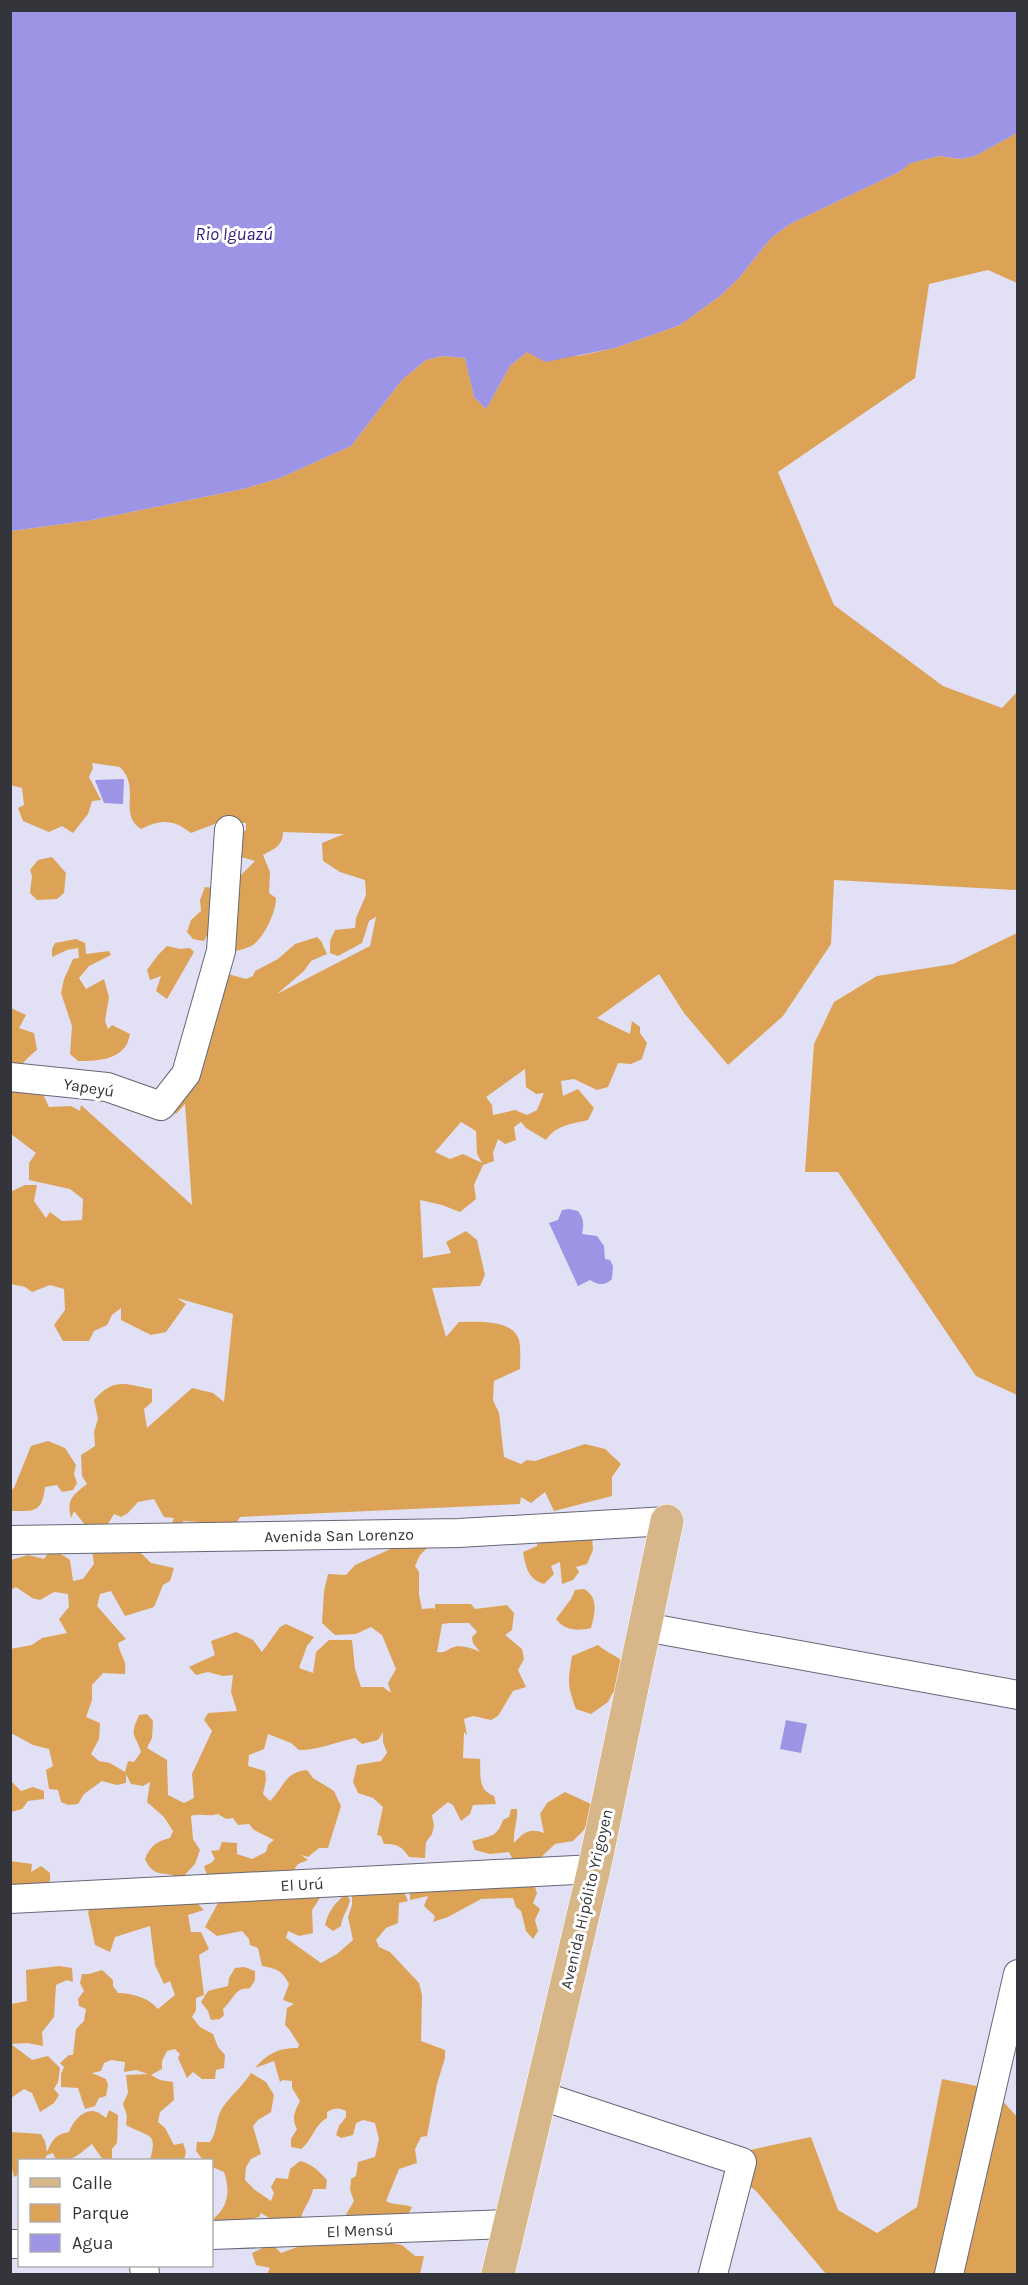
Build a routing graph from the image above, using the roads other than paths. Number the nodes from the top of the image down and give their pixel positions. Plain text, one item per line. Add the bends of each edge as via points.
1 (229, 830) dead end
2 (10, 1077) edge
3 (667, 1521) joint
4 (10, 1540) edge
5 (645, 1627) junction
6 (1017, 1695) edge
7 (594, 1869) junction
8 (10, 1899) edge
9 (1017, 1974) edge
10 (539, 2095) junction
11 (508, 2224) junction
12 (213, 2235) edge
13 (498, 2274) edge
14 (713, 2274) edge
15 (949, 2274) edge

1 - 2 street, Yapeyú via 221,951 186,1074 161,1106 107,1087
3 - 4 street, Avenida San Lorenzo via 459,1533
3 - 5 main road, Avenida Hipólito Yrigoyen
5 - 6 street
5 - 7 main road, Avenida Hipólito Yrigoyen
7 - 8 street, El Urú
7 - 10 main road, Avenida Hipólito Yrigoyen
9 - 15 street
10 - 11 main road, Avenida Hipólito Yrigoyen
10 - 14 street via 742,2162
11 - 12 street, El Mensú
11 - 13 main road, Avenida Hipólito Yrigoyen

